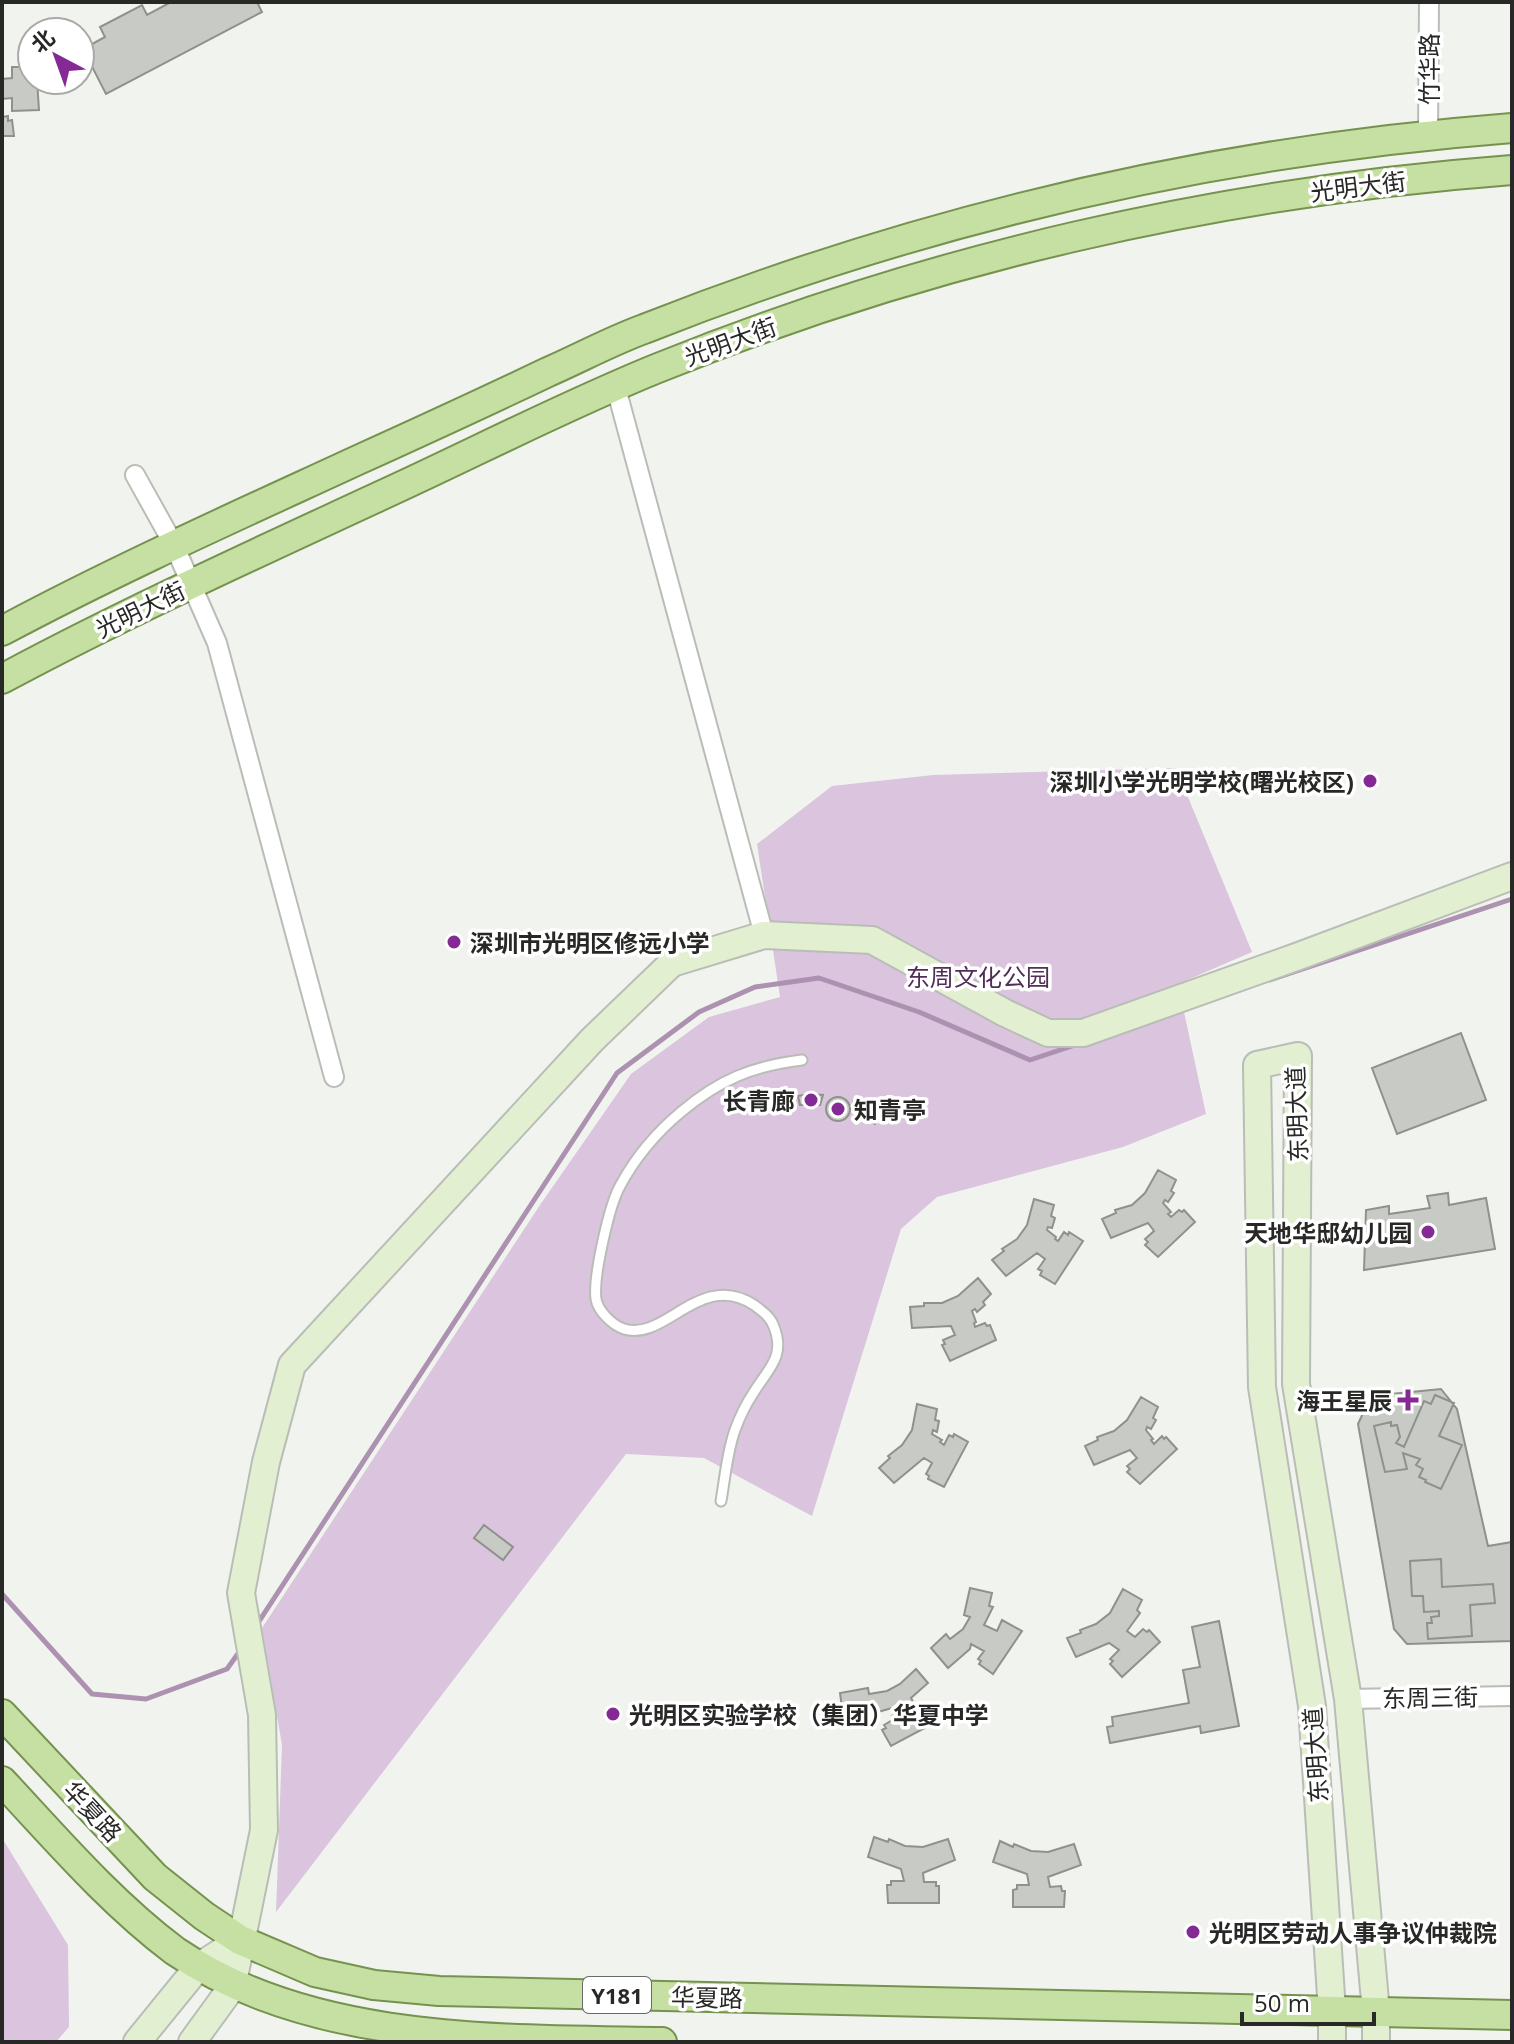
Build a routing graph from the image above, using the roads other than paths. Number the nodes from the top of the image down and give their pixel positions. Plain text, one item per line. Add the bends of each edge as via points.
1 (1429, 2) edge
2 (1512, 128) edge
3 (1428, 135) junction
4 (1512, 170) edge
5 (616, 388) junction
6 (135, 475) dead end
7 (174, 545) junction
8 (191, 584) junction
9 (2, 631) edge
10 (2, 679) edge
11 (1512, 876) edge
12 (764, 935) junction
13 (802, 1060) dead end
14 (334, 1077) dead end
15 (721, 1501) dead end
16 (1512, 1696) edge
17 (1348, 1699) junction
18 (2, 1714) edge
19 (2, 1781) edge
20 (240, 1940) junction
21 (198, 1967) junction
22 (232, 1987) junction
23 (1332, 2011) junction
24 (1376, 2012) junction
25 (1512, 2015) edge
26 (137, 2042) edge
27 (192, 2042) edge
28 (662, 2042) edge
29 (1332, 2042) edge
30 (1376, 2042) edge

1 - 3 street, 竹华路
2 - 3 main road, 光明大街
3 - 7 main road, 光明大街 via 1132,181 962,222 812,267 639,331
4 - 5 main road, 光明大街 via 1301,193 1054,242 825,307
5 - 8 main road, 光明大街
5 - 12 street
6 - 7 street
7 - 8 street
7 - 9 main road, 光明大街
8 - 10 main road, 光明大街
8 - 14 street via 217,643
11 - 12 street via 1083,1033 1048,1033 872,940
12 - 20 street via 672,963 592,1040 292,1365 266,1462 241,1593 262,1715 264,1830
13 - 15 lane via 747,1071 705,1091 669,1122 618,1189 606,1230 596,1300 606,1318 624,1329 642,1329 706,1297 729,1296 747,1300 774,1326 778,1345 773,1367 738,1423
16 - 17 street, 东周三街
17 - 23 street, 东明大道 via 1296,1384 1298,1056 1257,1065 1262,1387 1312,1706
17 - 24 street, 东明大道
18 - 20 main road, 华夏路 / Y181 via 155,1877
19 - 21 main road, 华夏路 / Y181 via 124,1911
20 - 21 street
20 - 22 street
20 - 23 main road, 华夏路 / Y181 via 315,1972 439,1991
21 - 22 main road, 华夏路 / Y181
21 - 26 street
22 - 27 street
22 - 28 main road, 华夏路 / Y181 via 303,2016 367,2030 436,2037
23 - 24 main road, 华夏路 / Y181
23 - 29 street, 东明大道
24 - 25 main road, 华夏路 / Y181
24 - 30 street, 东明大道

